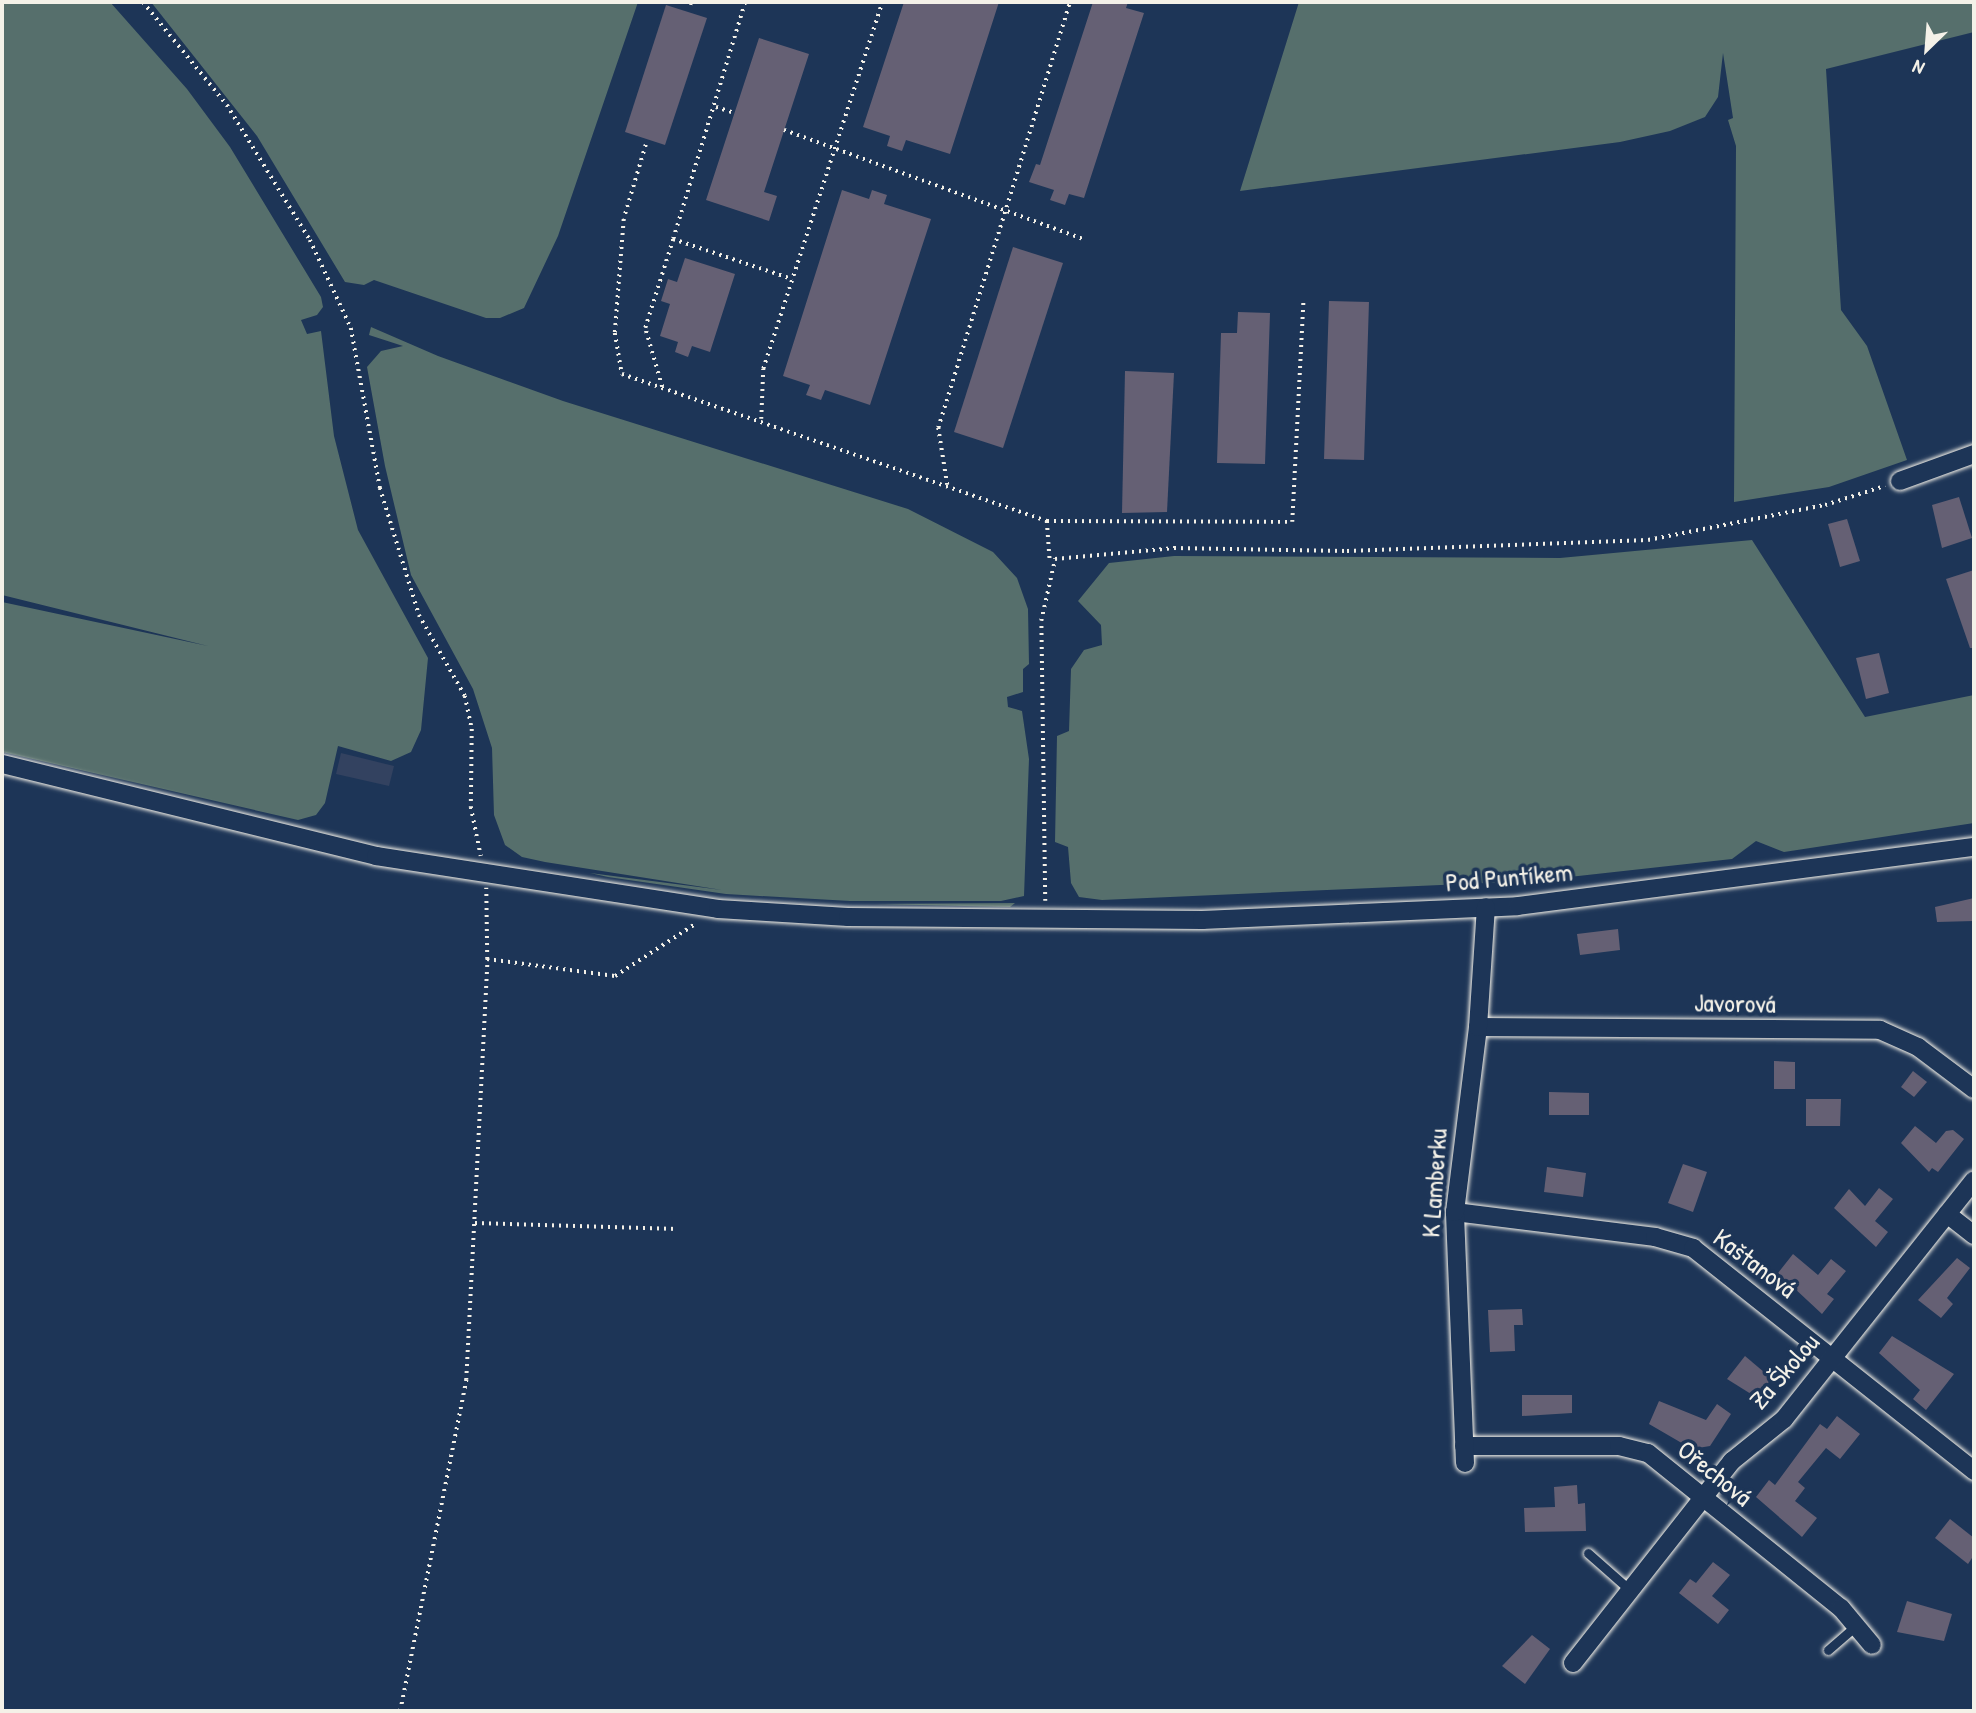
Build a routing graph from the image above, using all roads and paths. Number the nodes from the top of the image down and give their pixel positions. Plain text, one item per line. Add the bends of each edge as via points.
1 (143, 2) edge
2 (745, 2) edge
3 (882, 2) edge
4 (1070, 2) edge
5 (716, 107) junction
6 (735, 113) dead end
7 (784, 130) dead end
8 (646, 145) dead end
9 (834, 148) junction
10 (1006, 211) junction
11 (673, 239) junction
12 (1086, 240) dead end
13 (792, 279) junction
14 (1303, 302) dead end
15 (662, 387) junction
16 (761, 419) junction
17 (1974, 454) edge
18 (1900, 481) joint
19 (947, 485) junction
20 (1047, 521) junction
21 (1051, 564) junction
22 (2, 764) edge
23 (1974, 847) edge
24 (485, 876) junction
25 (1486, 907) junction
26 (718, 909) junction
27 (1045, 922) junction
28 (487, 959) junction
29 (1478, 1027) junction
30 (1974, 1089) edge
31 (1974, 1180) edge
32 (1455, 1212) junction
33 (1947, 1214) junction
34 (475, 1223) junction
35 (678, 1229) dead end
36 (1974, 1235) edge
37 (1833, 1357) junction
38 (1464, 1454) joint
39 (1974, 1471) edge
40 (1703, 1498) junction
41 (1588, 1553) dead end
42 (1630, 1590) junction
43 (1857, 1625) junction
44 (1872, 1645) dead end
45 (1828, 1650) dead end
46 (1573, 1663) dead end
47 (400, 1711) edge

1 - 24 path via 228,105 310,240 351,328 380,488 415,603 465,696 472,729 471,807
2 - 5 path
3 - 9 path
4 - 10 path
5 - 6 path
5 - 11 path
7 - 9 path
8 - 15 path via 624,219 615,332 622,374
9 - 10 path
9 - 13 path
10 - 12 path
10 - 19 path via 938,428
11 - 13 path
11 - 15 path via 645,328
13 - 16 path via 763,369
14 - 20 path via 1292,522
15 - 16 path
16 - 19 path
17 - 18 street
18 - 21 path via 1825,505 1648,540 1348,551 1174,548 1073,555
19 - 20 path
20 - 21 path
21 - 27 path via 1041,621
22 - 24 street, Pod Puntíkem via 376,856
23 - 25 street, Pod Puntíkem via 1736,880
24 - 26 street, Pod Puntíkem
24 - 28 path
25 - 27 street, Pod Puntíkem
25 - 29 street, K Lamberku
26 - 27 street, Pod Puntíkem
26 - 28 path via 615,976
28 - 34 path
29 - 30 street, Javorová via 1880,1030 1918,1047
29 - 32 street, K Lamberku
31 - 33 street, Za Školou
32 - 37 street, Kaštanová via 1679,1243 1712,1261
32 - 38 street, K Lamberku
33 - 36 street
33 - 37 street, Za Školou
34 - 35 path
34 - 47 path via 466,1380
37 - 39 street, Kaštanová
37 - 40 street, Za Školou via 1784,1419 1732,1461
38 - 40 street, Ořechová via 1619,1446 1648,1453 1687,1480
40 - 42 street, Za Školou
40 - 43 street, Ořechová
41 - 42 lane
42 - 46 street, Za Školou
43 - 44 street, Ořechová
43 - 45 lane

